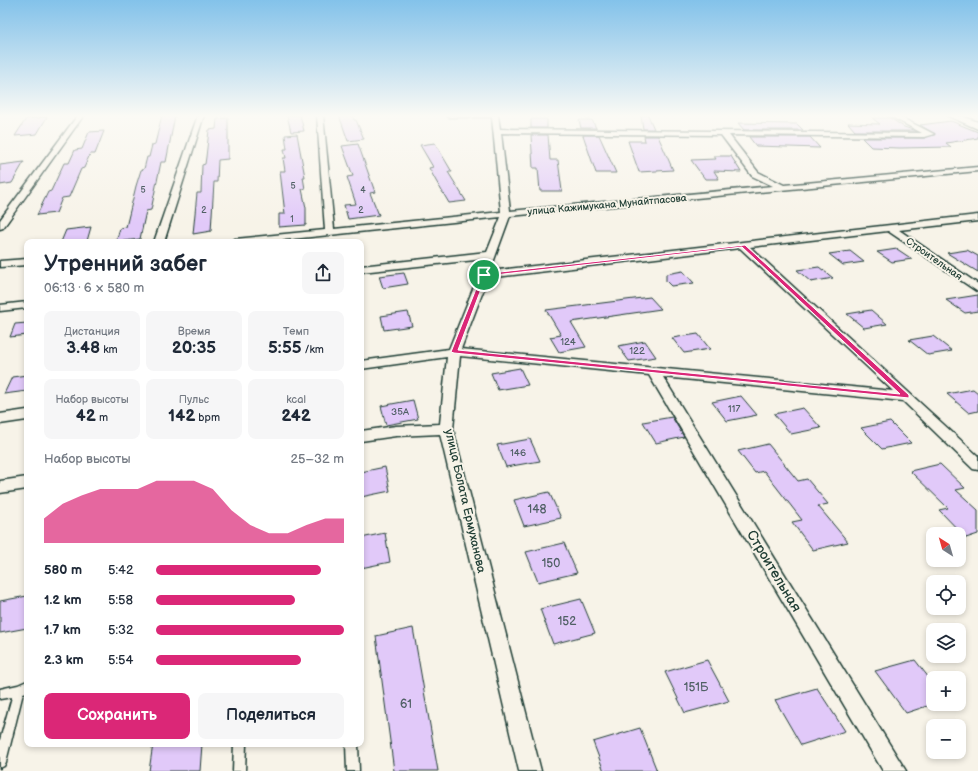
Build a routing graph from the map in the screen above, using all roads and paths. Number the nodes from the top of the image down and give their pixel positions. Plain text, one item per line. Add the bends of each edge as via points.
1 (55, 151) edge
2 (189, 151) edge
3 (323, 151) edge
4 (498, 151) edge
5 (737, 151) edge
6 (978, 169) edge
7 (783, 188) junction
8 (505, 214) junction
9 (978, 218) edge
10 (0, 226) edge
11 (891, 229) junction
12 (330, 232) junction
13 (160, 239) edge
14 (264, 239) edge
15 (743, 246) junction
16 (491, 255) junction
17 (24, 262) edge
18 (0, 264) edge
19 (364, 269) edge
20 (484, 275) junction
21 (978, 289) edge
22 (24, 305) edge
23 (0, 308) edge
24 (454, 352) junction
25 (364, 365) edge
26 (653, 371) junction
27 (907, 397) junction
28 (24, 416) edge
29 (1, 420) edge
30 (446, 429) junction
31 (364, 436) edge
32 (978, 465) edge
33 (24, 483) edge
34 (0, 487) edge
35 (23, 688) edge
36 (0, 694) edge
37 (240, 747) edge
38 (352, 747) edge
39 (0, 762) edge
40 (239, 771) edge
41 (353, 771) edge
42 (530, 771) edge
43 (895, 771) edge

1 - 10 street
2 - 13 street
3 - 12 street
4 - 8 street, улица Болата Ермуханова
5 - 7 street via 755,174
6 - 7 street, улица Кажимукана Мунайтпасова
7 - 8 street, улица Кажимукана Мунайтпасова
8 - 12 street, улица Кажимукана Мунайтпасова
8 - 16 street, улица Болата Ермуханова
9 - 11 street
11 - 15 street
11 - 21 street, Строительная
12 - 14 street, улица Кажимукана Мунайтпасова
15 - 20 street
15 - 27 street
16 - 19 street
16 - 20 street, улица Болата Ермуханова
17 - 18 street
20 - 24 street, улица Болата Ермуханова
22 - 23 street
24 - 25 street
24 - 26 street
24 - 30 street, улица Болата Ермуханова
26 - 27 street
26 - 43 street, Строительная
27 - 32 street
28 - 29 street
30 - 31 street via 396,431
30 - 42 street, улица Болата Ермуханова
33 - 34 street
35 - 36 lane
35 - 39 lane
37 - 40 lane
38 - 41 lane

